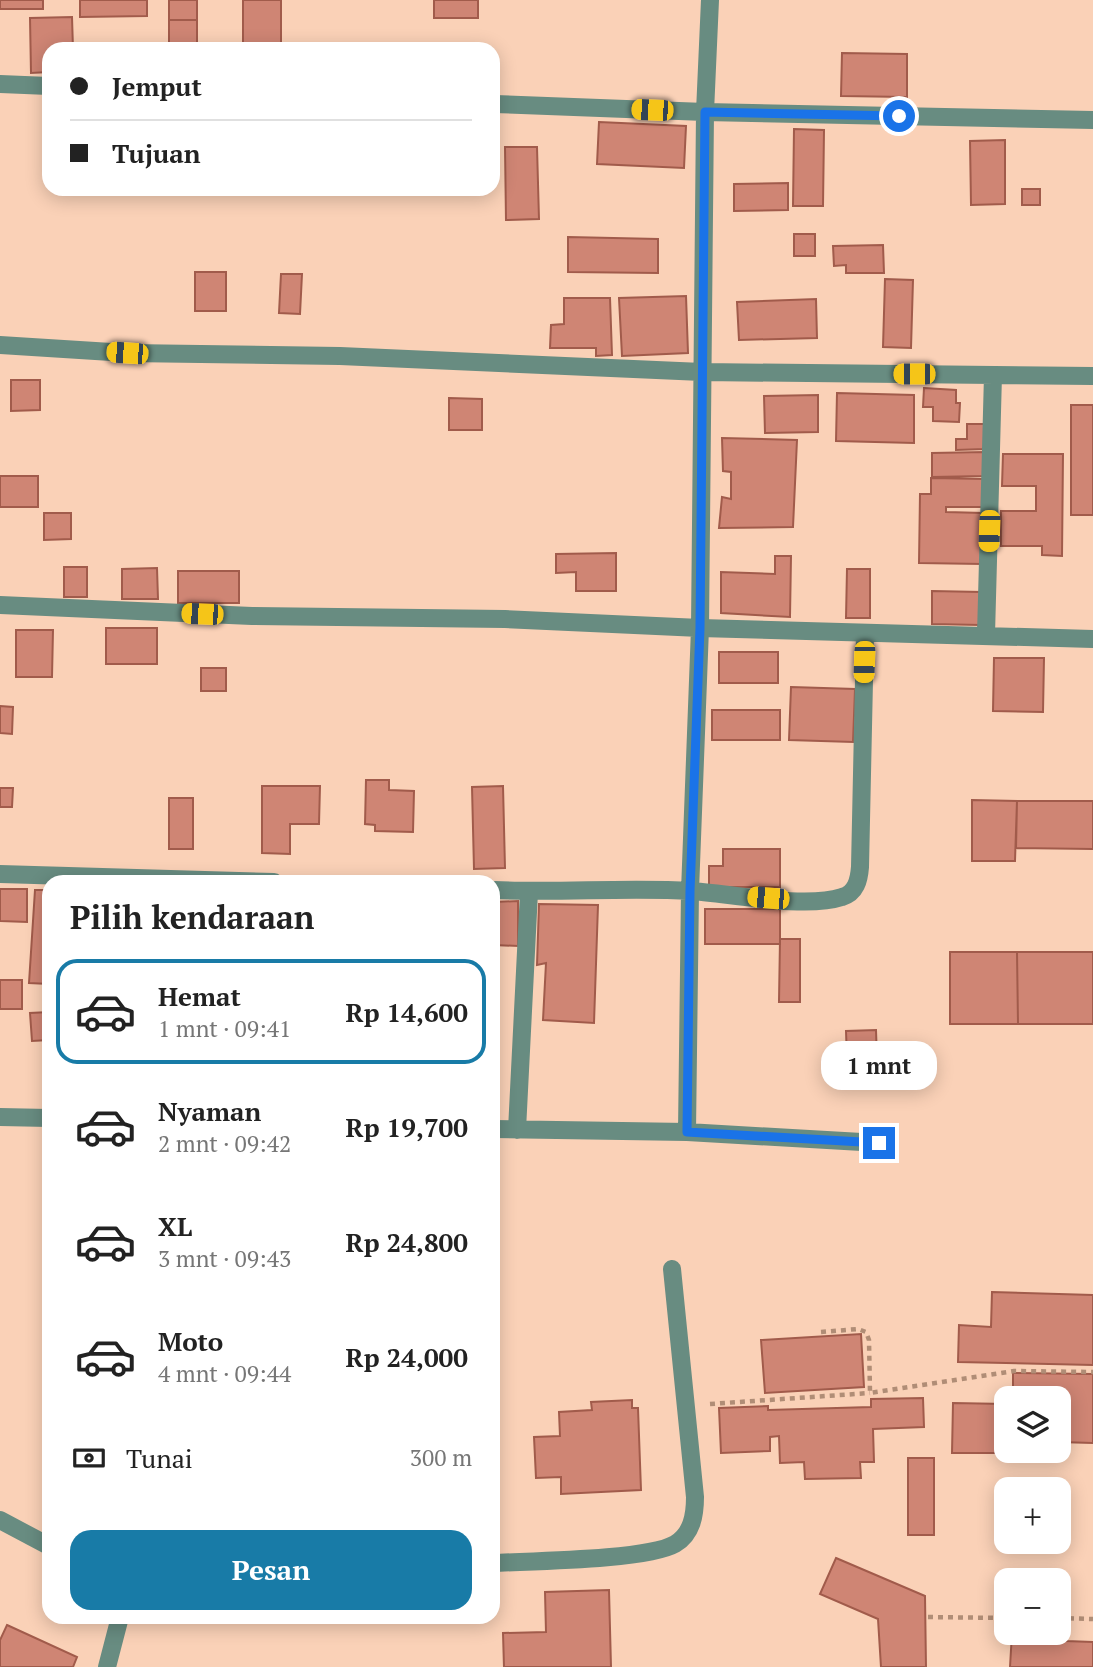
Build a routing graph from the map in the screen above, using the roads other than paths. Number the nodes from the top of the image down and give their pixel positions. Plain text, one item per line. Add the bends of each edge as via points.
1 (710, 0) edge
2 (0, 84) edge
3 (42, 86) edge
4 (500, 104) edge
5 (705, 112) junction
6 (1093, 120) edge
7 (0, 345) edge
8 (702, 372) junction
9 (993, 375) junction
10 (1093, 376) edge
11 (0, 605) edge
12 (700, 628) junction
13 (865, 634) junction
14 (986, 635) junction
15 (1093, 639) edge
16 (0, 874) edge
17 (42, 876) edge
18 (500, 890) edge
19 (690, 891) junction
20 (529, 892) junction
21 (0, 1117) edge
22 (42, 1118) edge
23 (500, 1129) edge
24 (517, 1129) junction
25 (687, 1132) junction
26 (879, 1143) dead end
27 (671, 1269) dead end
28 (0, 1520) edge
29 (42, 1542) edge
30 (500, 1563) edge
31 (118, 1624) edge
32 (107, 1667) edge

1 - 5 street
2 - 3 street
4 - 5 street
5 - 6 street
5 - 8 street
7 - 8 street
8 - 9 street
8 - 12 street
9 - 10 street
9 - 14 street
11 - 12 street
12 - 13 street
12 - 19 street
13 - 14 street
13 - 19 street via 860,867 855,887 839,898 794,900
14 - 15 street
16 - 17 street
18 - 20 street
19 - 20 street
19 - 25 street
20 - 24 street
21 - 22 street
23 - 24 street
24 - 25 street
25 - 26 street
27 - 30 street via 695,1510 685,1536 674,1545 637,1553
28 - 29 street
31 - 32 street

